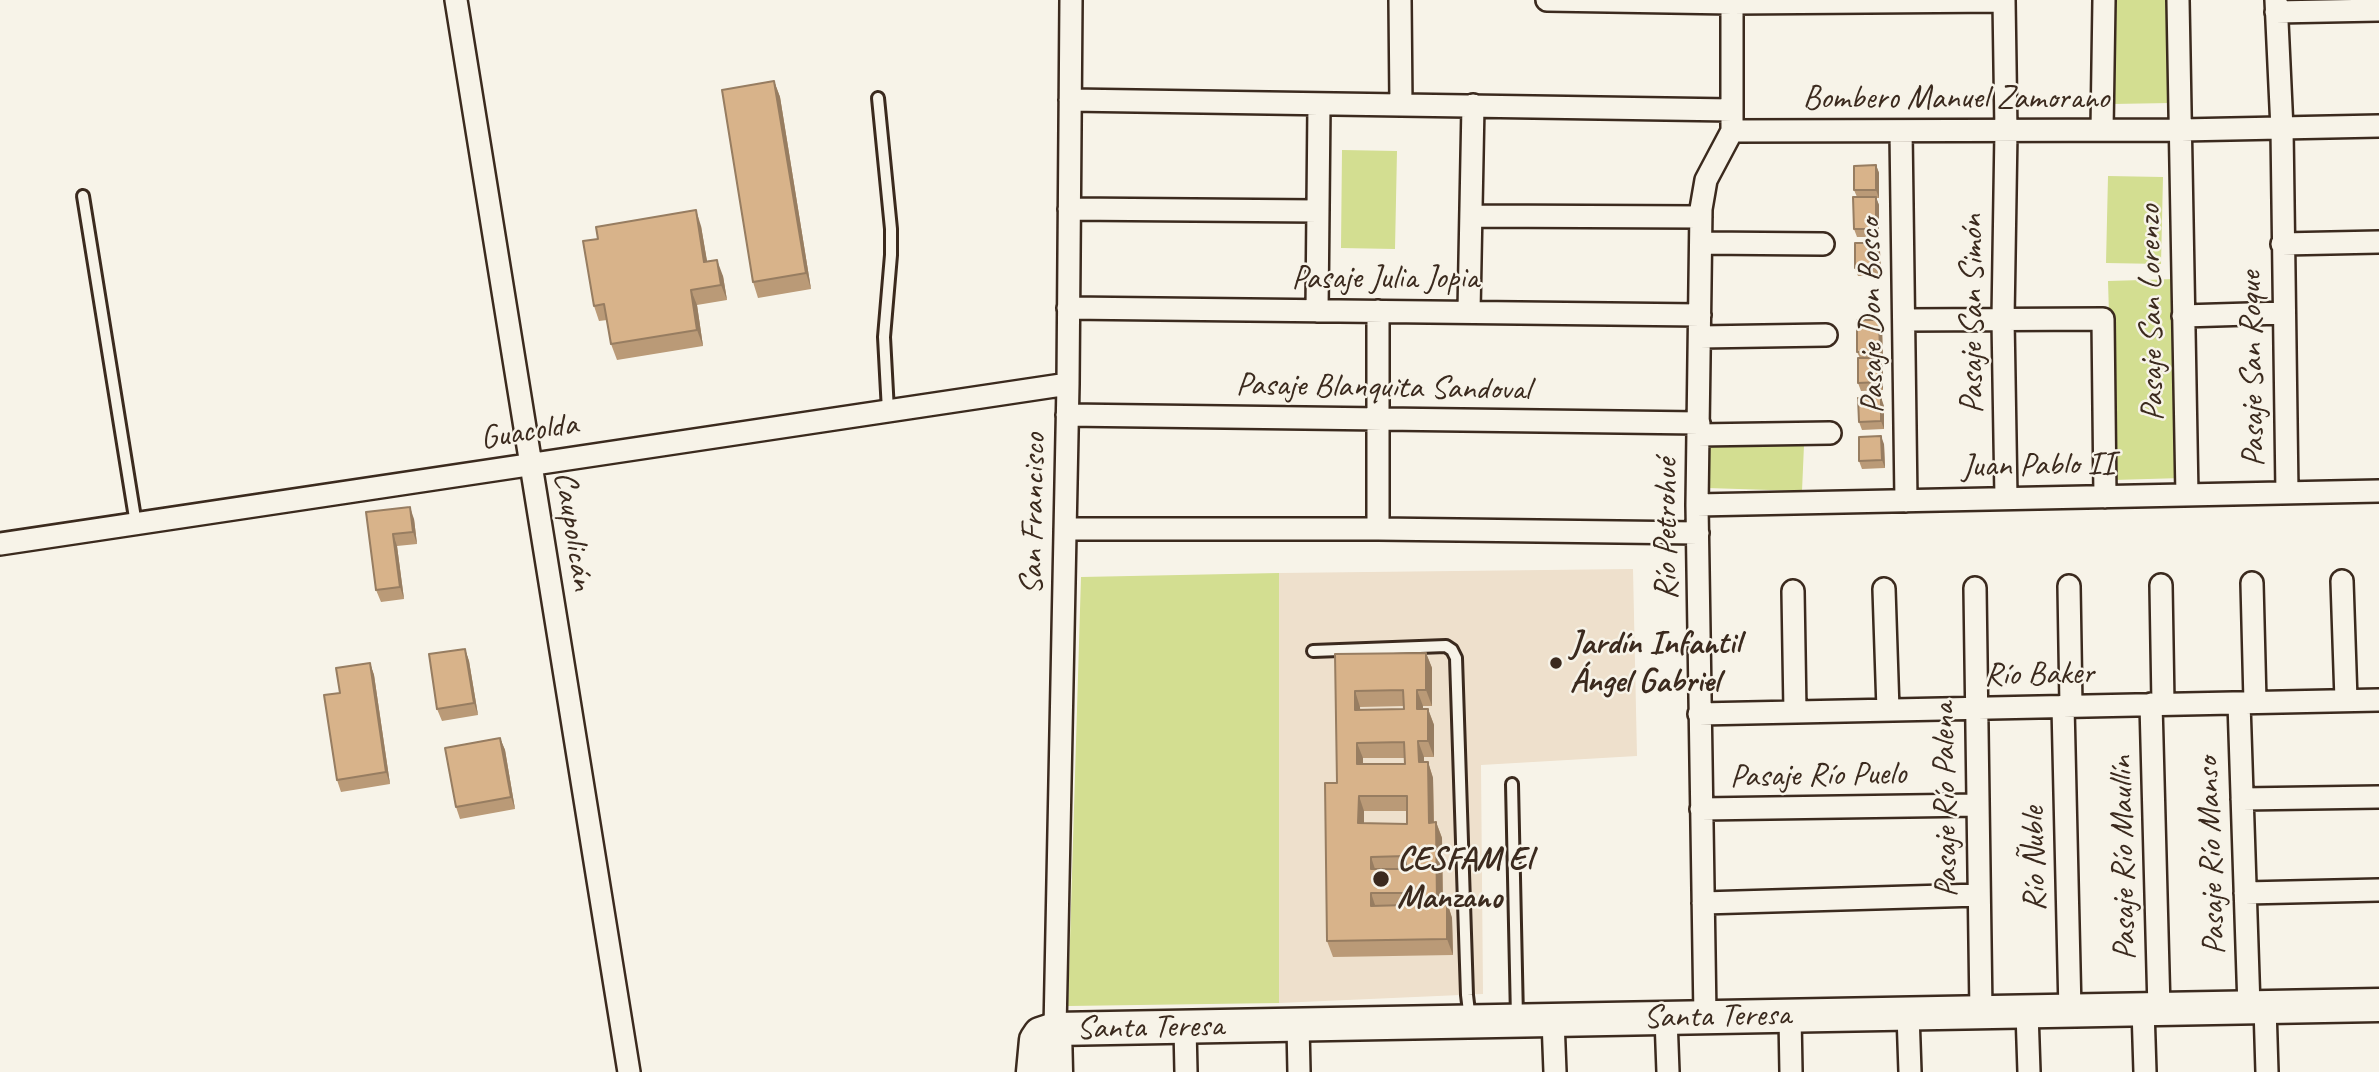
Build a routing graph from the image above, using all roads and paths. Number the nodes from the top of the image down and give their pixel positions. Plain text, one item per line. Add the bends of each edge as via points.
1 (456, 0) edge
2 (1071, 0) edge
3 (1400, 0) edge
4 (1547, 0) edge
5 (2104, 0) edge
6 (2178, 0) edge
7 (2004, 1) edge
8 (1732, 2) edge
9 (2317, 5) edge
10 (2276, 6) edge
11 (2379, 10) edge
12 (878, 98) dead end
13 (1070, 100) junction
14 (1319, 104) junction
15 (1401, 105) junction
16 (1473, 105) junction
17 (1732, 110) junction
18 (2379, 126) edge
19 (2282, 129) junction
20 (2102, 130) junction
21 (2181, 130) junction
22 (1731, 131) junction
23 (1901, 131) junction
24 (2006, 131) junction
25 (83, 196) dead end
26 (1069, 209) junction
27 (1318, 211) junction
28 (1471, 216) junction
29 (1701, 217) junction
30 (2379, 242) edge
31 (1701, 243) junction
32 (1823, 244) dead end
33 (2282, 244) junction
34 (1069, 308) junction
35 (1317, 311) junction
36 (1378, 311) junction
37 (1469, 311) junction
38 (2283, 313) junction
39 (1700, 315) junction
40 (2183, 316) junction
41 (2003, 319) junction
42 (1904, 320) junction
43 (1826, 335) dead end
44 (1700, 337) junction
45 (1068, 384) junction
46 (888, 411) junction
47 (1067, 415) junction
48 (1378, 419) junction
49 (1699, 429) junction
50 (1830, 433) dead end
51 (530, 463) junction
52 (2379, 491) edge
53 (2287, 493) junction
54 (2187, 495) junction
55 (2105, 496) junction
56 (2006, 498) junction
57 (1906, 501) junction
58 (1697, 505) junction
59 (136, 524) junction
60 (1065, 529) junction
61 (1378, 529) junction
62 (1698, 533) junction
63 (0, 544) edge
64 (2342, 581) dead end
65 (2252, 583) dead end
66 (2161, 584) dead end
67 (2069, 586) dead end
68 (1975, 588) dead end
69 (1884, 589) dead end
70 (1793, 591) dead end
71 (1313, 651) dead end
72 (2379, 700) edge
73 (2346, 701) junction
74 (2247, 702) junction
75 (2157, 704) junction
76 (2067, 706) junction
77 (1976, 708) junction
78 (1888, 710) junction
79 (1795, 712) junction
80 (1699, 714) junction
81 (1512, 784) dead end
82 (2379, 797) edge
83 (2242, 799) junction
84 (1978, 805) junction
85 (1701, 809) junction
86 (2379, 890) edge
87 (2245, 893) junction
88 (1979, 895) junction
89 (1703, 903) junction
90 (2379, 1005) edge
91 (2257, 1007) junction
92 (2151, 1009) junction
93 (2070, 1011) junction
94 (1981, 1012) junction
95 (2027, 1012) junction
96 (1908, 1014) junction
97 (1790, 1016) junction
98 (1705, 1017) junction
99 (1666, 1018) junction
100 (1553, 1020) junction
101 (1518, 1021) junction
102 (1471, 1022) junction
103 (1298, 1025) junction
104 (1185, 1027) junction
105 (1055, 1029) junction
106 (629, 1072) edge
107 (1033, 1072) edge
108 (1056, 1072) edge
109 (1186, 1072) edge
110 (1299, 1072) edge
111 (1555, 1072) edge
112 (1668, 1072) edge
113 (1791, 1072) edge
114 (1910, 1072) edge
115 (2029, 1072) edge
116 (2145, 1072) edge
117 (2267, 1072) edge

1 - 51 street, Caupolicán
2 - 13 street, San Francisco
3 - 15 street
4 - 8 street
5 - 20 street
6 - 21 street, Pasaje San Lorenzo
7 - 8 street
7 - 24 street, Pasaje San Simón
8 - 17 street
9 - 10 street
9 - 11 street
10 - 19 street, Pasaje San Roque
12 - 46 lane via 891,229 884,337
13 - 14 street
13 - 26 street, San Francisco
14 - 15 street
14 - 27 street
15 - 16 street
16 - 17 street
16 - 28 street
17 - 22 street
18 - 19 street, Bombero Manuel Zamorano
19 - 21 street, Bombero Manuel Zamorano
19 - 33 street, Pasaje San Roque
20 - 21 street, Bombero Manuel Zamorano
20 - 24 street, Bombero Manuel Zamorano
21 - 40 street, Pasaje San Lorenzo
22 - 23 street, Bombero Manuel Zamorano
22 - 29 street, Río Petrohué via 1706,180
23 - 24 street, Bombero Manuel Zamorano
23 - 42 street, Pasaje Don Bosco
24 - 41 street, Pasaje San Simón
25 - 59 lane
26 - 27 street
26 - 34 street, San Francisco
27 - 35 street
28 - 29 street
28 - 37 street
29 - 31 street, Río Petrohué
30 - 33 street
31 - 32 street
31 - 39 street, Río Petrohué
33 - 38 street, Pasaje San Roque
34 - 35 street, Pasaje Julia Jopia
34 - 45 street, San Francisco
35 - 36 street, Pasaje Julia Jopia
36 - 37 street, Pasaje Julia Jopia
36 - 48 street
37 - 39 street, Pasaje Julia Jopia
38 - 40 street
38 - 53 street, Pasaje San Roque
39 - 44 street, Río Petrohué
40 - 54 street, Pasaje San Lorenzo
41 - 42 street
41 - 55 street via 2103,319
41 - 56 street, Pasaje San Simón
42 - 57 street, Pasaje Don Bosco
43 - 44 street
44 - 49 street, Río Petrohué
45 - 46 street, Guacolda
45 - 47 street, San Francisco
46 - 51 street, Guacolda
47 - 48 street, Pasaje Blanquita Sandoval
47 - 60 street, San Francisco
48 - 49 street, Pasaje Blanquita Sandoval
48 - 61 street
49 - 50 street, Pasaje Blanquita Sandoval
49 - 58 street, Río Petrohué
51 - 59 street, Guacolda
51 - 106 street, Caupolicán
52 - 53 street, Juan Pablo II
53 - 54 street, Juan Pablo II
54 - 55 street, Juan Pablo II
55 - 56 street, Juan Pablo II
56 - 57 street, Juan Pablo II
57 - 58 street, Juan Pablo II
58 - 62 street, Río Petrohué
59 - 63 street, Guacolda
60 - 61 street
60 - 105 street, San Francisco
61 - 62 street
62 - 80 street, Río Petrohué
64 - 73 street
65 - 74 street, Pasaje Río Manso
66 - 75 street, Pasaje Río Maullín
67 - 76 street, Río Ñuble
68 - 77 street, Pasaje Río Palena
69 - 78 street
70 - 79 street
71 - 102 lane via 1446,646 1456,658 1466,995
72 - 73 street, Río Baker
73 - 74 street, Río Baker
74 - 75 street, Río Baker
74 - 83 street, Pasaje Río Manso
75 - 76 street, Río Baker
75 - 92 street, Pasaje Río Maullín
76 - 77 street, Río Baker
76 - 93 street, Río Ñuble
77 - 78 street, Río Baker
77 - 84 street, Pasaje Río Palena
78 - 79 street, Río Baker
79 - 80 street, Río Baker
80 - 85 street, Río Petrohué
81 - 101 lane
82 - 83 street
83 - 87 street, Pasaje Río Manso
84 - 85 street, Pasaje Río Puelo
84 - 88 street, Pasaje Río Palena
85 - 89 street, Río Petrohué
86 - 87 street
87 - 91 street, Pasaje Río Manso
88 - 89 street
88 - 94 street, Pasaje Río Palena
89 - 98 street, Río Petrohué
90 - 91 street, Santa Teresa
91 - 92 street, Santa Teresa
91 - 117 street, Pasaje Río Manso
92 - 93 street, Santa Teresa
92 - 116 street, Pasaje Río Maullín
93 - 95 street, Santa Teresa
94 - 95 street, Santa Teresa
94 - 96 street, Santa Teresa
95 - 115 street
96 - 97 street, Santa Teresa
96 - 114 street
97 - 98 street, Santa Teresa
97 - 113 street
98 - 99 street, Santa Teresa
99 - 100 street, Santa Teresa
99 - 112 street
100 - 101 street, Santa Teresa
100 - 111 street
101 - 102 street, Santa Teresa
102 - 103 street, Santa Teresa
103 - 104 street, Santa Teresa
103 - 110 street
104 - 105 street, Santa Teresa
104 - 109 street
105 - 107 street via 1036,1040
105 - 108 street

